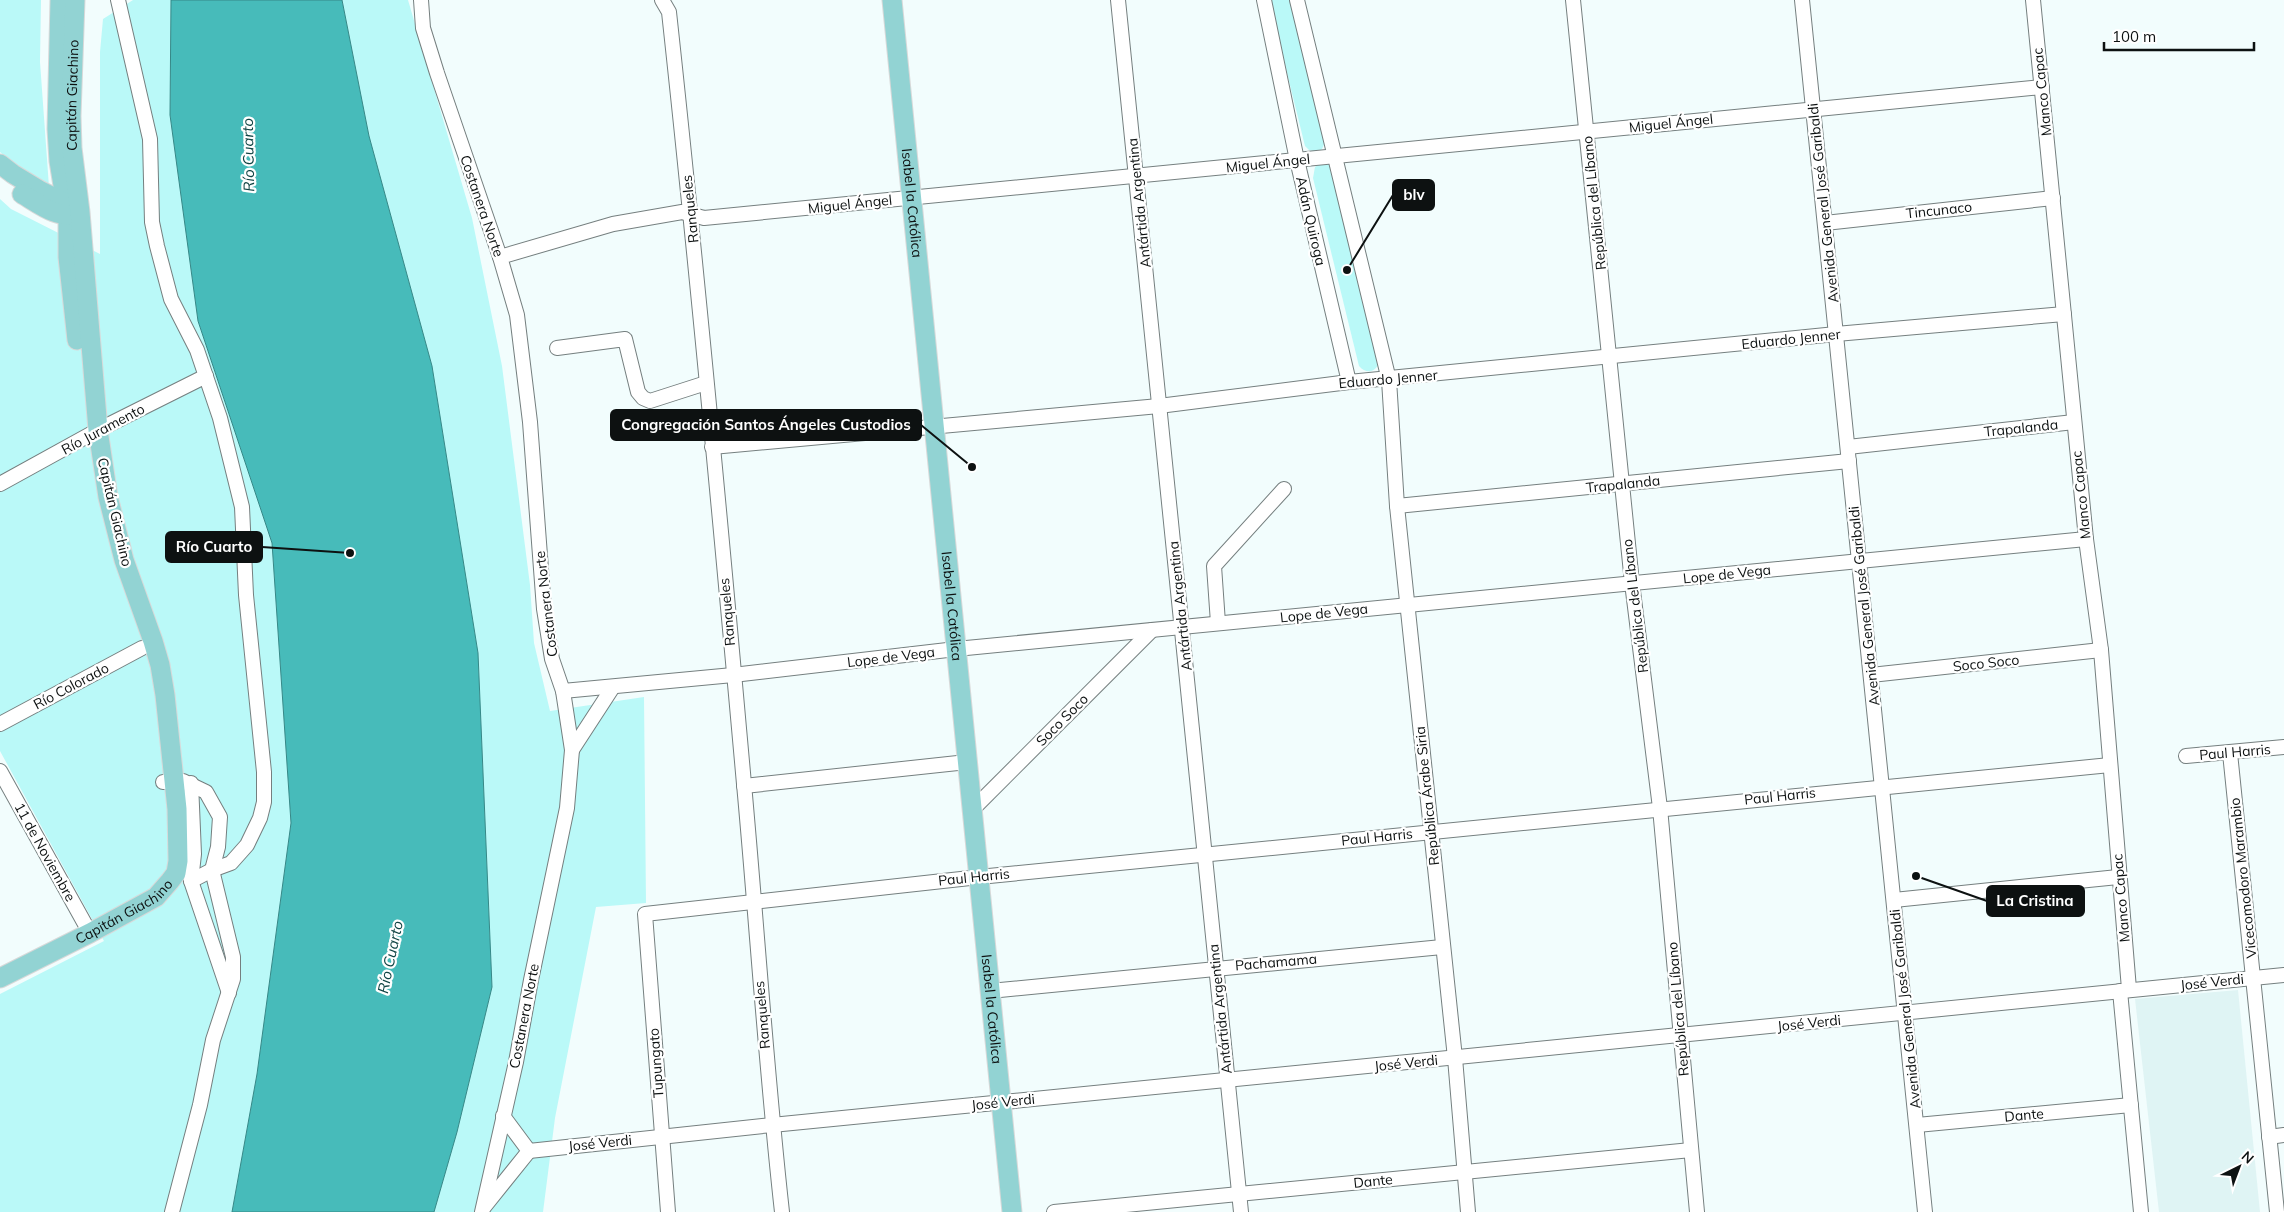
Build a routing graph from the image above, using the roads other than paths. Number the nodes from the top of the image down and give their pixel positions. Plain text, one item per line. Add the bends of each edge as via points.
1 (60, 0) edge
2 (75, 0) edge
3 (118, 0) edge
4 (421, 0) edge
5 (892, 0) edge
6 (1118, 0) edge
7 (1264, 0) edge
8 (1297, 0) edge
9 (1573, 0) edge
10 (1802, 0) edge
11 (2033, 0) edge
12 (666, 6) edge
13 (2042, 87) junction
14 (1813, 109) junction
15 (1587, 131) junction
16 (1335, 156) junction
17 (1297, 160) junction
18 (0, 164) edge
19 (1136, 176) junction
20 (0, 179) edge
21 (911, 198) junction
22 (2053, 198) junction
23 (71, 210) junction
24 (691, 214) junction
25 (1825, 223) junction
26 (500, 257) junction
27 (2064, 314) junction
28 (1836, 334) junction
29 (557, 348) dead end
30 (1609, 358) junction
31 (206, 376) junction
32 (1389, 380) junction
33 (1349, 382) junction
34 (706, 383) junction
35 (1159, 406) junction
36 (2074, 422) junction
37 (934, 425) junction
38 (93, 433) junction
39 (712, 447) junction
40 (1848, 454) junction
41 (0, 484) edge
42 (1621, 484) junction
43 (1284, 489) dead end
44 (1397, 506) junction
45 (2086, 539) junction
46 (1859, 561) junction
47 (1632, 583) junction
48 (1407, 605) junction
49 (1218, 623) junction
50 (1182, 627) junction
51 (1152, 630) junction
52 (142, 648) junction
53 (956, 649) junction
54 (2101, 650) junction
55 (733, 675) junction
56 (1871, 675) junction
57 (613, 687) junction
58 (563, 691) junction
59 (0, 724) edge
60 (2284, 747) edge
61 (572, 750) junction
62 (2230, 753) junction
63 (2186, 756) dead end
64 (967, 762) junction
65 (2110, 765) junction
66 (0, 772) edge
67 (176, 782) junction
68 (744, 786) junction
69 (1882, 786) junction
70 (1660, 808) junction
71 (972, 810) junction
72 (1430, 831) junction
73 (1205, 854) junction
74 (212, 870) junction
75 (979, 877) junction
76 (2118, 877) junction
77 (191, 881) junction
78 (752, 900) junction
79 (1894, 900) junction
80 (645, 914) joint
81 (88, 929) junction
82 (1442, 947) junction
83 (0, 966) edge
84 (1216, 968) junction
85 (2284, 975) edge
86 (0, 978) edge
87 (2253, 978) junction
88 (2125, 990) junction
89 (990, 991) junction
90 (229, 993) junction
91 (1905, 1013) junction
92 (1680, 1035) junction
93 (1455, 1058) junction
94 (1228, 1080) junction
95 (1001, 1103) junction
96 (2131, 1106) junction
97 (503, 1116) junction
98 (772, 1125) junction
99 (1916, 1125) junction
100 (2284, 1135) edge
101 (661, 1136) junction
102 (2269, 1137) junction
103 (1691, 1150) junction
104 (529, 1151) junction
105 (1463, 1172) junction
106 (1239, 1194) junction
107 (175, 1208) edge
108 (482, 1211) edge
109 (668, 1212) edge
110 (782, 1212) edge
111 (1012, 1212) edge
112 (1054, 1212) edge
113 (1241, 1212) edge
114 (1468, 1212) edge
115 (1697, 1212) edge
116 (1926, 1212) edge
117 (2142, 1212) edge
118 (2277, 1212) edge

1 - 23 main road, Capitán Giachino via 57,129 59,161
2 - 23 main road, Capitán Giachino
3 - 31 street via 149,130 152,222 157,246 171,299 197,350
4 - 26 street, Costanera Norte via 423,28
5 - 21 main road, Isabel la Católica
6 - 19 street, Antártida Argentina
7 - 17 street, Adán Quiroga
8 - 16 street
9 - 15 street, República del Líbano
10 - 14 street, Avenida General José Garibaldi
11 - 13 street, Manco Capac
12 - 24 street, Ranqueles
13 - 14 street, Miguel Ángel
13 - 22 street, Manco Capac
14 - 15 street, Miguel Ángel
14 - 25 street, Avenida General José Garibaldi
15 - 16 street, Miguel Ángel
15 - 30 street, República del Líbano
16 - 17 street, Miguel Ángel
16 - 32 street
17 - 19 street, Miguel Ángel
17 - 33 street, Adán Quiroga
18 - 23 main road
19 - 21 street, Miguel Ángel
19 - 35 street, Antártida Argentina
20 - 23 main road via 48,210
21 - 24 street, Miguel Ángel via 704,218
21 - 37 main road, Isabel la Católica
22 - 25 street, Tincunaco
22 - 27 street, Manco Capac
23 - 38 main road, Capitán Giachino via 68,257
24 - 26 street, Miguel Ángel via 682,212 613,224
24 - 34 street, Ranqueles
25 - 28 street, Avenida General José Garibaldi
26 - 58 street, Costanera Norte via 517,315 530,422 544,609 552,659
27 - 28 street, Eduardo Jenner
27 - 36 street, Manco Capac
28 - 30 street, Eduardo Jenner
28 - 40 street, Avenida General José Garibaldi
29 - 34 street via 625,339 638,392 650,401
30 - 32 street, Eduardo Jenner
30 - 42 street, República del Líbano
31 - 38 street, Río Juramento
31 - 74 street via 242,507 246,595 264,772 264,802 247,845 231,863
32 - 33 street, Eduardo Jenner
32 - 44 street, República Árabe Siria
33 - 35 street, Eduardo Jenner
34 - 39 street, Ranqueles
35 - 37 street, Eduardo Jenner
35 - 50 street, Antártida Argentina
36 - 40 street, Trapalanda
36 - 45 street, Manco Capac
37 - 39 street, Eduardo Jenner
37 - 53 main road, Isabel la Católica
38 - 41 street, Río Juramento
38 - 52 main road, Capitán Giachino via 108,549
38 - 67 main road, Capitán Giachino via 124,560 160,665
39 - 55 street, Ranqueles
40 - 42 street, Trapalanda
40 - 46 street, Avenida General José Garibaldi
42 - 44 street, Trapalanda
42 - 47 street, República del Líbano
43 - 49 street via 1214,566
44 - 48 street, República Árabe Siria
45 - 46 street, Lope de Vega
45 - 54 street, Manco Capac
46 - 47 street, Lope de Vega
46 - 56 street, Avenida General José Garibaldi
47 - 48 street, Lope de Vega
47 - 70 street, República del Líbano
48 - 49 street, Lope de Vega
48 - 72 street, República Árabe Siria
49 - 50 street, Lope de Vega
50 - 51 street, Lope de Vega
50 - 73 street, Antártida Argentina
51 - 53 street, Lope de Vega
51 - 71 street, Soco Soco
52 - 59 street, Río Colorado
52 - 67 main road, Capitán Giachino
53 - 55 street, Lope de Vega
53 - 64 main road, Isabel la Católica
54 - 56 street, Soco Soco
54 - 65 street, Manco Capac
55 - 57 street, Lope de Vega
55 - 68 street, Ranqueles
56 - 69 street, Avenida General José Garibaldi
57 - 58 street, Lope de Vega
57 - 61 street
58 - 61 street, Costanera Norte
60 - 62 street, Paul Harris
61 - 97 street, Costanera Norte via 567,808
62 - 63 street, Paul Harris
62 - 87 street, Vicecomodoro Marambio
64 - 68 street
64 - 71 main road, Isabel la Católica
65 - 69 street, Paul Harris
65 - 76 street, Manco Capac
66 - 81 street, 11 de Noviembre
67 - 74 street via 206,792 220,817
67 - 77 street via 194,854
67 - 81 main road, Capitán Giachino via 165,870 146,892
67 - 81 main road, Capitán Giachino via 176,873 156,897
68 - 78 street, Ranqueles
69 - 70 street, Paul Harris
69 - 79 street, Avenida General José Garibaldi
70 - 72 street, Paul Harris
70 - 92 street, República del Líbano
71 - 75 main road, Isabel la Católica
72 - 73 street, Paul Harris
72 - 82 street, República Árabe Siria
73 - 75 street, Paul Harris
73 - 84 street, Antártida Argentina
74 - 77 street
74 - 90 street via 233,956
75 - 78 street, Paul Harris
75 - 89 main road, Isabel la Católica
76 - 79 street
76 - 88 street, Manco Capac
77 - 90 street
78 - 80 street, Paul Harris
78 - 98 street, Ranqueles
79 - 91 street, Avenida General José Garibaldi
80 - 101 street, Tupungato
81 - 83 main road
81 - 86 main road, Capitán Giachino
82 - 84 street, Pachamama
82 - 93 street, República Árabe Siria
84 - 89 street, Pachamama
84 - 94 street, Antártida Argentina
85 - 87 street, José Verdi
87 - 88 street, José Verdi
87 - 102 street, Vicecomodoro Marambio
88 - 91 street, José Verdi
88 - 96 street, Manco Capac
89 - 95 main road, Isabel la Católica
90 - 107 street via 213,1040
91 - 92 street, José Verdi
91 - 99 street, Avenida General José Garibaldi
92 - 93 street, José Verdi
92 - 103 street, República del Líbano
93 - 94 street, José Verdi
93 - 105 street, República Árabe Siria
94 - 95 street, José Verdi
94 - 106 street, Antártida Argentina
95 - 98 street, José Verdi
95 - 111 main road, Isabel la Católica
96 - 99 street, Dante
96 - 117 street, Manco Capac
97 - 104 street
97 - 108 street, Costanera Norte
98 - 101 street, José Verdi
98 - 110 street, Ranqueles
99 - 116 street, Avenida General José Garibaldi
100 - 102 street
101 - 104 street, José Verdi
101 - 109 street, Tupungato
102 - 118 street, Vicecomodoro Marambio
103 - 105 street, Dante
103 - 115 street, República del Líbano
104 - 108 street
105 - 106 street, Dante
105 - 114 street, República Árabe Siria
106 - 112 street, Dante
106 - 113 street, Antártida Argentina

